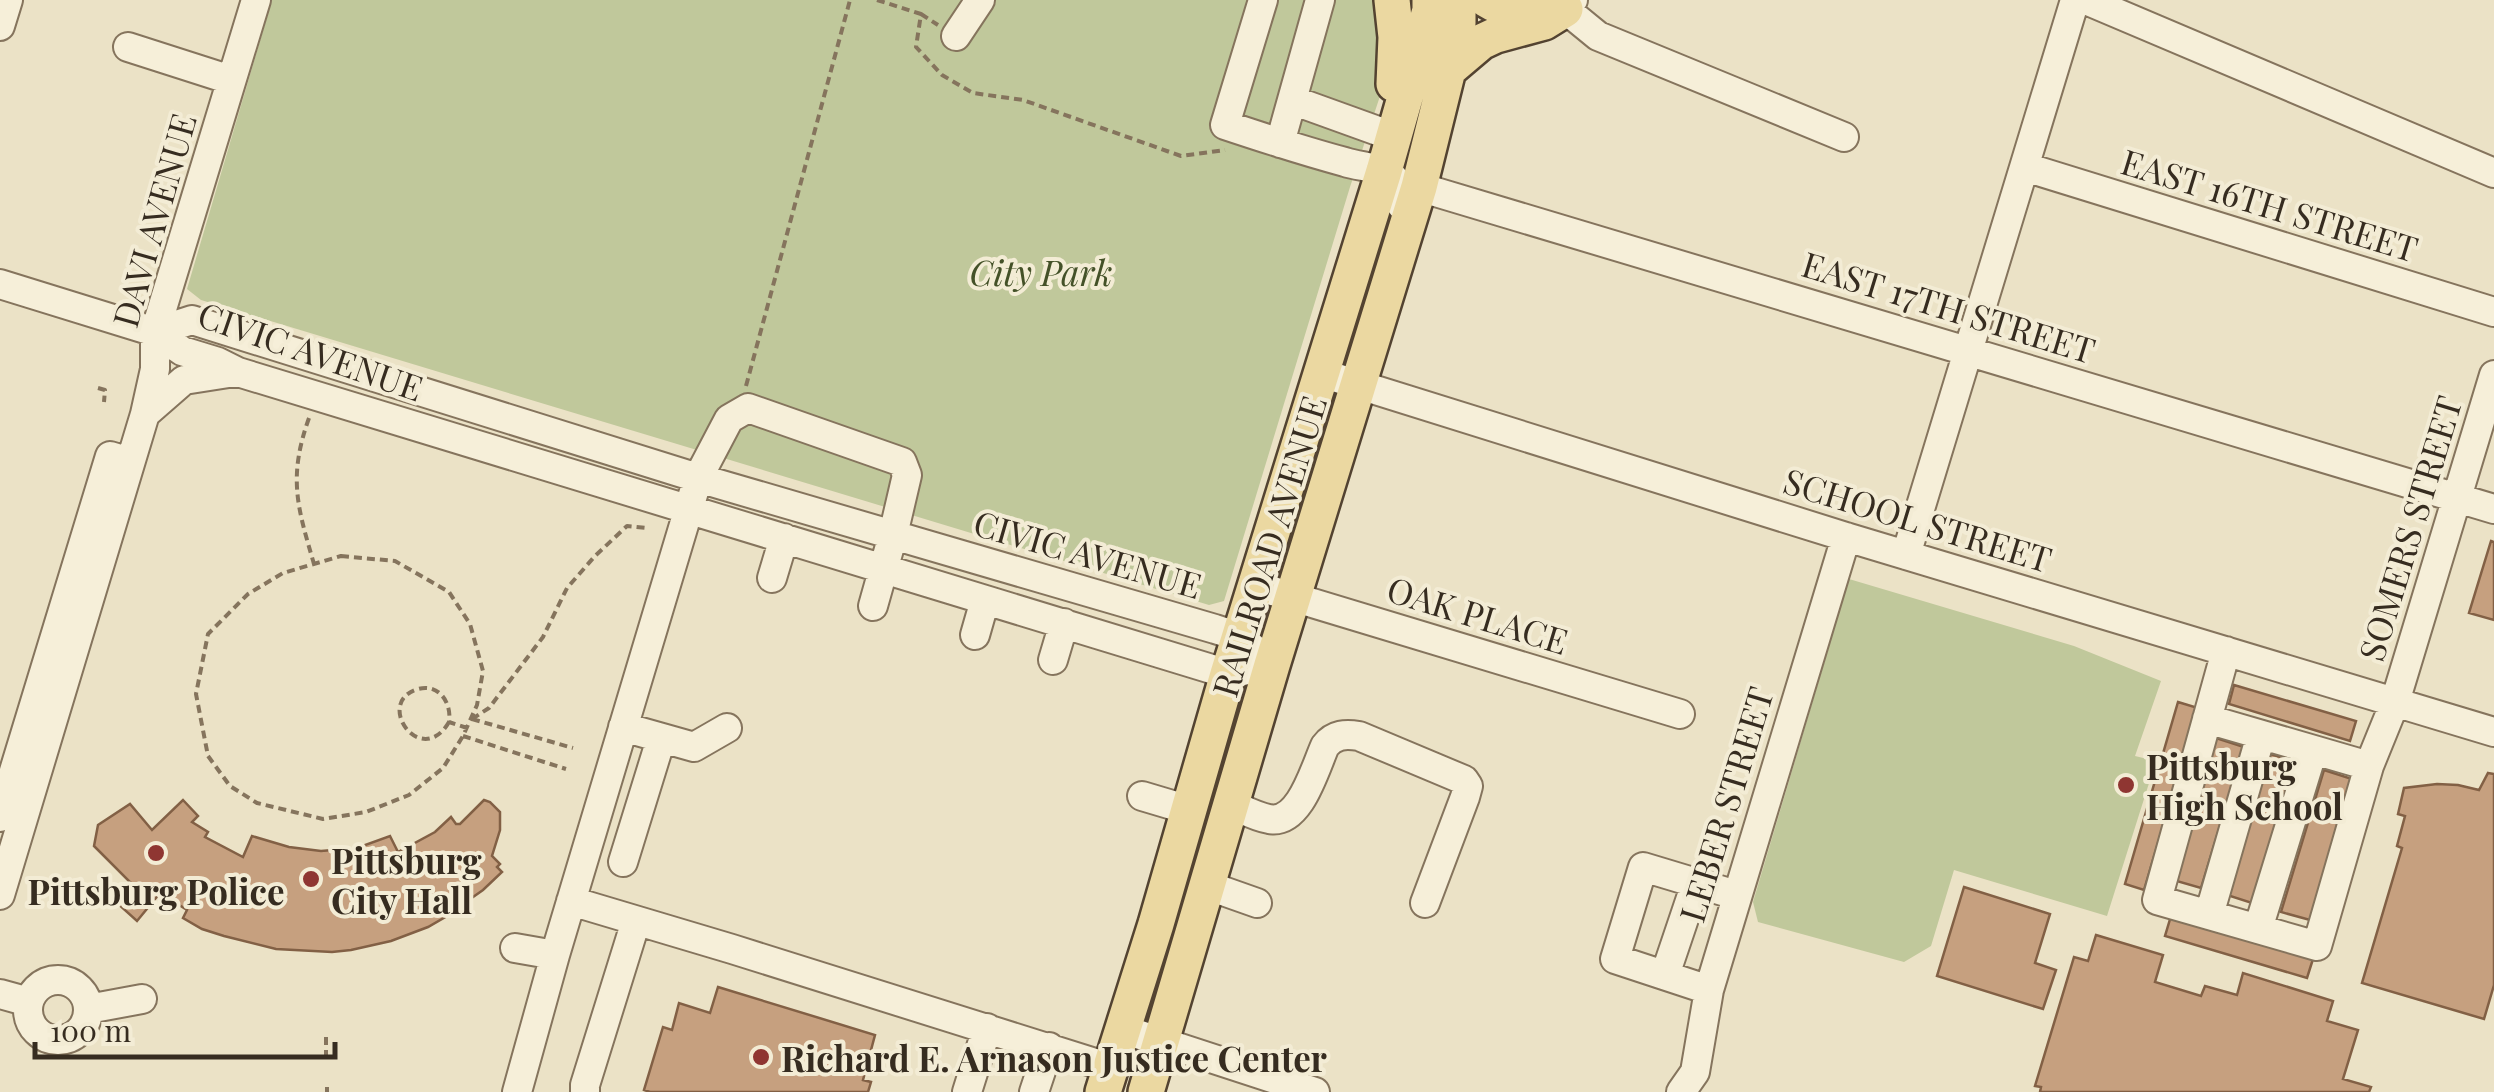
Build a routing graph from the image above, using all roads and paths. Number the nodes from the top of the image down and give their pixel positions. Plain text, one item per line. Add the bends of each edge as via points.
1 (8, 0) edge
2 (256, 0) edge
3 (850, 0) edge
4 (877, 0) edge
5 (980, 0) edge
6 (1263, 0) edge
7 (1320, 0) edge
8 (1392, 0) edge
9 (1430, 0) edge
10 (1458, 0) edge
11 (1486, 0) edge
12 (2075, 0) edge
13 (2086, 0) edge
14 (1569, 5) edge
15 (0, 26) edge
16 (956, 36) dead end
17 (128, 47) dead end
18 (1448, 70) junction
19 (232, 80) junction
20 (1292, 100) junction
21 (1844, 137) dead end
22 (1280, 143) junction
23 (1386, 155) junction
24 (2025, 167) junction
25 (2494, 173) edge
26 (1414, 200) junction
27 (0, 284) edge
28 (2494, 312) edge
29 (155, 332) junction
30 (1970, 351) junction
31 (238, 372) junction
32 (1320, 374) junction
33 (2494, 375) edge
34 (1358, 385) junction
35 (98, 388) dead end
36 (316, 396) junction
37 (104, 402) dead end
38 (739, 413) junction
39 (145, 414) junction
40 (698, 478) junction
41 (2457, 497) junction
42 (689, 510) junction
43 (2494, 510) edge
44 (647, 528) dead end
45 (894, 534) junction
46 (1846, 537) junction
47 (784, 538) junction
48 (1906, 555) junction
49 (314, 564) junction
50 (883, 568) junction
51 (772, 578) dead end
52 (1256, 586) junction
53 (1294, 598) junction
54 (985, 600) junction
55 (873, 606) dead end
56 (1064, 623) junction
57 (975, 635) dead end
58 (1240, 637) junction
59 (2226, 651) junction
60 (1053, 660) dead end
61 (1272, 665) junction
62 (58, 666) junction
63 (1228, 674) junction
64 (2395, 702) junction
65 (1680, 714) dead end
66 (472, 719) junction
67 (2208, 719) junction
68 (449, 722) junction
69 (623, 727) junction
70 (467, 728) junction
71 (727, 728) dead end
72 (2494, 732) edge
73 (2262, 735) junction
74 (463, 736) junction
75 (661, 739) junction
76 (572, 748) dead end
77 (2313, 750) junction
78 (2368, 766) junction
79 (566, 769) dead end
80 (1142, 796) dead end
81 (1230, 804) junction
82 (1189, 810) junction
83 (0, 817) edge
84 (5, 862) edge
85 (624, 862) dead end
86 (1696, 883) junction
87 (1206, 884) junction
88 (0, 895) edge
89 (1736, 896) junction
90 (571, 902) junction
91 (1256, 904) dead end
92 (1425, 904) dead end
93 (2209, 915) junction
94 (636, 921) junction
95 (2258, 929) junction
96 (515, 948) dead end
97 (555, 956) junction
98 (1665, 976) junction
99 (1709, 990) junction
100 (0, 994) edge
101 (142, 998) dead end
102 (29, 1002) junction
103 (88, 1008) junction
104 (987, 1028) junction
105 (1124, 1030) junction
106 (326, 1037) dead end
107 (1160, 1043) junction
108 (1049, 1047) junction
109 (326, 1057) dead end
110 (1107, 1080) edge
111 (517, 1092) edge
112 (585, 1092) edge
113 (967, 1092) edge
114 (1034, 1092) edge
115 (1146, 1092) edge
116 (1315, 1092) edge
117 (1681, 1092) edge

1 - 15 street
2 - 19 street, DAVI AVENUE
3 - 38 path
4 - 22 path via 921,14 916,47 973,93 1023,100 1181,156
5 - 16 street
6 - 22 street via 1224,125
7 - 20 street
8 - 23 main road via 1394,91
9 - 23 main road, RAILROAD AVENUE
10 - 18 main road, RAILROAD AVENUE
11 - 14 main road via 1520,13
12 - 24 street
13 - 25 street
14 - 18 main road via 1544,22 1481,42
14 - 21 street via 1598,36
17 - 19 street
18 - 26 main road, RAILROAD AVENUE
19 - 29 street, DAVI AVENUE
20 - 22 street
20 - 23 street
22 - 23 street
23 - 26 street via 1398,202
23 - 32 main road, RAILROAD AVENUE
24 - 28 street, EAST 16TH STREET
24 - 30 street
26 - 30 street, EAST 17TH STREET
26 - 34 main road, RAILROAD AVENUE
27 - 29 street
29 - 31 street, CIVIC AVENUE
29 - 39 street, DAVI AVENUE
29 - 40 street, CIVIC AVENUE via 192,320
30 - 41 street, EAST 17TH STREET
30 - 48 street
31 - 36 street, CIVIC AVENUE
31 - 39 street via 184,380
32 - 34 street, SCHOOL STREET
32 - 52 main road, RAILROAD AVENUE
33 - 41 street, SOMERS STREET
34 - 46 street, SCHOOL STREET
34 - 53 main road, RAILROAD AVENUE
35 - 37 path via 106,390
36 - 42 street, CIVIC AVENUE
36 - 49 path via 301,440 296,486
38 - 40 street via 729,419
38 - 45 street via 748,408 902,462 907,475
39 - 62 street, DAVI AVENUE
40 - 42 street
40 - 45 street, CIVIC AVENUE
41 - 43 street, EAST 17TH STREET
41 - 64 street, SOMERS STREET
42 - 47 street, CIVIC AVENUE
42 - 69 street
44 - 66 path via 627,526 595,556 567,588 544,637
45 - 50 street
45 - 58 street, CIVIC AVENUE
46 - 48 street, SCHOOL STREET
46 - 89 street, LEBER STREET
47 - 50 street, CIVIC AVENUE
47 - 51 street
48 - 59 street, SCHOOL STREET
49 - 66 path via 341,556 395,561 450,592 470,624 483,671
49 - 74 path via 248,594 208,634 196,694 208,756 230,786 257,803 323,818 366,812 408,795 443,768
50 - 54 street, CIVIC AVENUE
50 - 55 street
52 - 53 street, OAK PLACE
52 - 58 main road, RAILROAD AVENUE
53 - 61 main road, RAILROAD AVENUE
53 - 65 street, OAK PLACE
54 - 56 street, CIVIC AVENUE
54 - 57 street
56 - 60 street
56 - 63 street, CIVIC AVENUE
58 - 61 street, CIVIC AVENUE
58 - 63 main road, RAILROAD AVENUE
59 - 64 street, SCHOOL STREET
59 - 67 street
61 - 63 street, CIVIC AVENUE
61 - 81 main road, RAILROAD AVENUE
62 - 83 street, DAVI AVENUE
62 - 84 street, DAVI AVENUE
63 - 82 main road, RAILROAD AVENUE
64 - 72 street, SCHOOL STREET
64 - 78 street, SOMERS STREET
66 - 70 path
66 - 76 path
67 - 73 street
67 - 93 street via 2156,900
68 - 68 path via 449,706 439,692 414,690 402,702 402,726 414,736 431,738
68 - 70 path
69 - 75 street
69 - 90 street
70 - 74 path
71 - 75 street via 694,746
73 - 77 street
73 - 93 street
74 - 79 path
75 - 85 street
77 - 78 street
77 - 95 street
78 - 95 street, SOMERS STREET via 2316,946
80 - 82 street
81 - 87 main road, RAILROAD AVENUE
81 - 92 street via 1270,820 1292,812 1329,740 1345,734 1464,780 1466,797
82 - 105 main road, RAILROAD AVENUE
84 - 88 street, DAVI AVENUE
86 - 89 street
86 - 98 street
86 - 98 street via 1643,867 1615,959
87 - 91 street
87 - 107 main road, RAILROAD AVENUE
89 - 99 street, LEBER STREET
90 - 94 street
90 - 97 street
93 - 95 street
94 - 104 street
94 - 112 street
96 - 97 street
97 - 111 street
98 - 99 street
99 - 117 street, LEBER STREET via 1695,1072
100 - 102 street
101 - 103 street
102 - 103 street via 41,985 60,980 79,989
102 - 103 street via 36,1030 55,1040 78,1032
104 - 108 street
104 - 113 street
105 - 107 street
105 - 110 main road, RAILROAD AVENUE
106 - 109 path
107 - 115 main road, RAILROAD AVENUE
107 - 116 street
108 - 110 street
108 - 114 street

